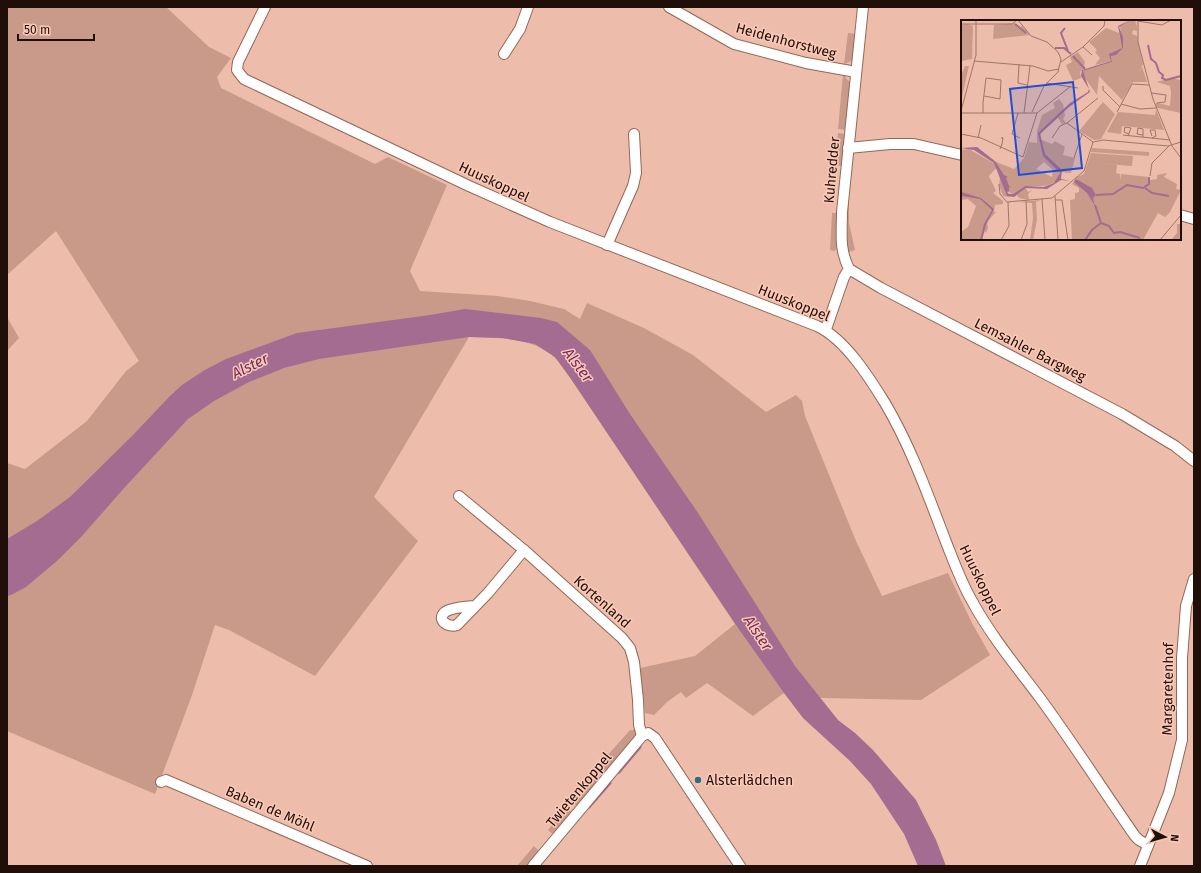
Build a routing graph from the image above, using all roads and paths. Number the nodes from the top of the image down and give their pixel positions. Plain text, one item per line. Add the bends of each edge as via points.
1 (265, 7) edge
2 (528, 7) edge
3 (669, 7) edge
4 (863, 7) edge
5 (504, 54) dead end
6 (856, 72) junction
7 (634, 134) dead end
8 (848, 148) junction
9 (961, 155) edge
10 (1181, 215) edge
11 (1194, 219) edge
12 (607, 245) junction
13 (849, 269) junction
14 (826, 329) junction
15 (1194, 461) edge
16 (459, 496) dead end
17 (524, 550) junction
18 (1194, 579) edge
19 (474, 606) dead end
20 (645, 735) junction
21 (161, 782) dead end
22 (1148, 844) junction
23 (367, 866) edge
24 (533, 866) edge
25 (740, 866) edge
26 (1140, 866) edge

1 - 12 street, Huuskoppel via 238,62 237,70 244,79 523,211
2 - 5 street via 520,29
3 - 6 street, Heidenhorstweg via 734,44 806,63
4 - 6 street, Kuhredder
6 - 8 street, Kuhredder
7 - 12 street via 636,173 633,186
8 - 9 street via 914,144
8 - 13 street, Kuhredder via 842,212 842,246
10 - 11 street
12 - 14 street, Huuskoppel
13 - 14 street via 841,283
13 - 15 street, Lemsahler Bargweg via 1122,414
14 - 22 street, Huuskoppel via 849,352 870,380 895,421 910,450 958,571 984,622 1135,836
16 - 17 street, Kortenland
17 - 19 street
17 - 20 street, Kortenland via 630,648 634,662 639,725
18 - 22 street, Margaretenhof via 1186,606 1182,658 1182,740 1169,793
20 - 24 street, Twietenkoppel
20 - 25 street via 655,738
21 - 23 street, Baben de Möhl via 166,780
22 - 26 street, Margaretenhof

